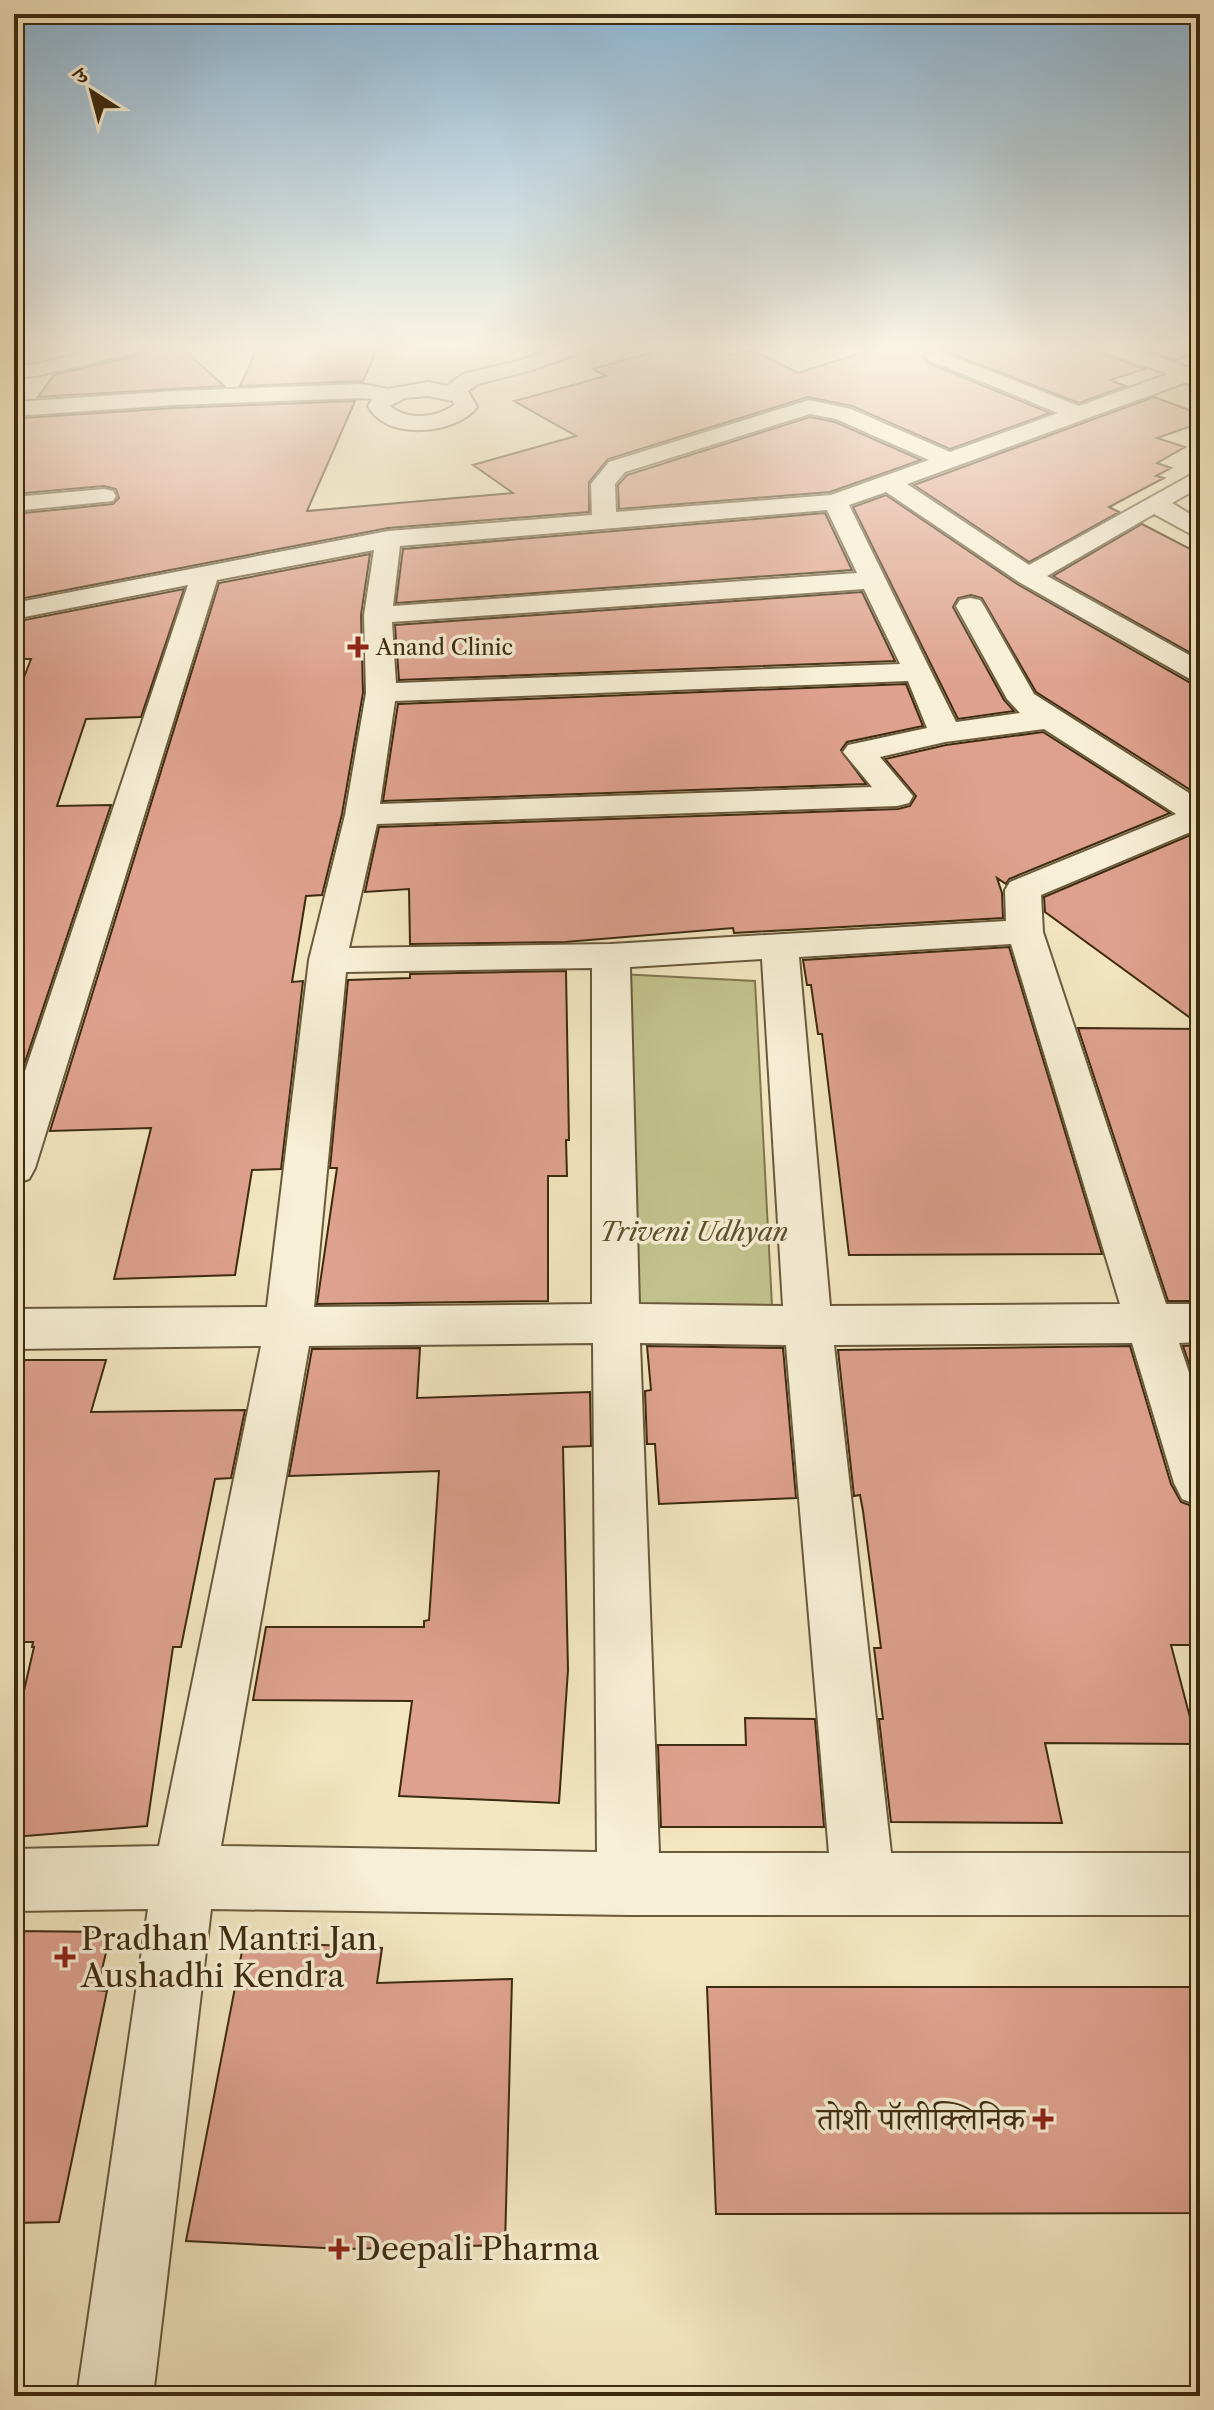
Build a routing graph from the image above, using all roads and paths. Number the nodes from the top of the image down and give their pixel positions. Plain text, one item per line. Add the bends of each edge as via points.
1 (648, 457) edge
2 (943, 457) edge
3 (960, 457) edge
4 (951, 461) junction
5 (1200, 477) edge
6 (890, 484) junction
7 (104, 496) dead end
8 (835, 502) junction
9 (14, 504) edge
10 (1155, 504) junction
11 (605, 520) junction
12 (1200, 531) edge
13 (388, 539) junction
14 (206, 573) junction
15 (1028, 576) junction
16 (875, 580) junction
17 (970, 606) dead end
18 (14, 611) edge
19 (378, 615) junction
20 (919, 672) junction
21 (1200, 673) edge
22 (381, 693) junction
23 (1046, 719) junction
24 (945, 733) junction
25 (362, 815) junction
26 (1200, 815) edge
27 (1025, 932) junction
28 (780, 948) junction
29 (611, 956) junction
30 (328, 960) junction
31 (14, 1168) edge
32 (616, 1323) junction
33 (1200, 1323) edge
34 (1150, 1324) junction
35 (808, 1326) junction
36 (288, 1328) junction
37 (14, 1329) edge
38 (1200, 1483) edge
39 (184, 1877) junction
40 (14, 1880) edge
41 (629, 1884) junction
42 (1200, 1884) edge
43 (863, 1885) junction
44 (115, 2396) edge

1 - 11 street via 605,476 600,484
2 - 4 street
3 - 4 street
4 - 6 street
5 - 10 street
6 - 8 street
6 - 15 street
7 - 9 street
8 - 11 street
8 - 16 street
10 - 12 street
10 - 15 street
11 - 13 street
13 - 14 street
13 - 19 street
14 - 18 street
14 - 31 street
15 - 21 street
16 - 19 street
16 - 20 street
17 - 23 street via 1022,699
19 - 22 street
20 - 22 street
20 - 24 street
22 - 25 street
23 - 24 street
23 - 26 street
24 - 25 street via 859,752 897,796
25 - 30 street
26 - 27 street via 1023,890
27 - 28 street
27 - 34 street
28 - 29 street
28 - 35 street
29 - 30 street
29 - 32 street
30 - 36 street
32 - 35 street
32 - 36 street
32 - 41 street
33 - 34 street
34 - 35 street
34 - 38 street
35 - 43 street
36 - 37 street
36 - 39 street
39 - 40 street
39 - 41 street
39 - 44 street
41 - 43 street
42 - 43 street

